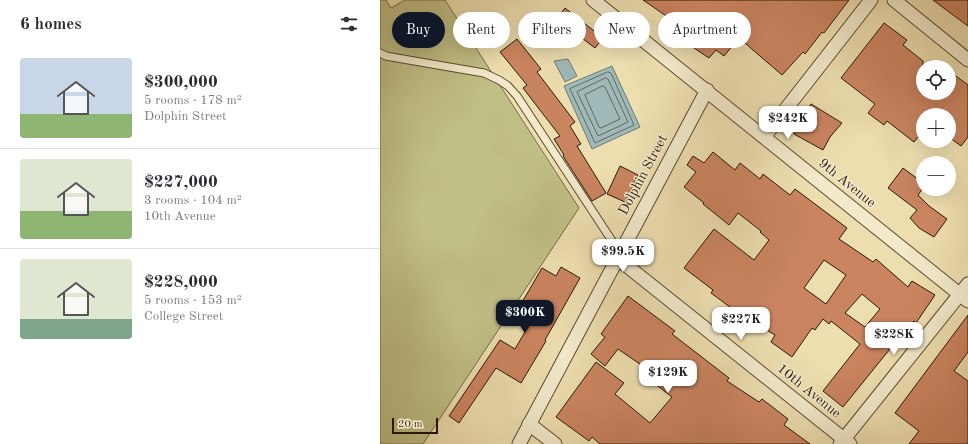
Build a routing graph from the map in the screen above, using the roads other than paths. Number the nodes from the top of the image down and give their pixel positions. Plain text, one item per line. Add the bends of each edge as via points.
1 (593, 0) edge
2 (871, 0) edge
3 (894, 0) edge
4 (380, 53) edge
5 (968, 60) edge
6 (707, 90) junction
7 (764, 137) junction
8 (618, 255) junction
9 (968, 284) edge
10 (964, 297) edge
11 (529, 424) junction
12 (845, 442) edge
13 (519, 444) edge
14 (555, 444) edge

1 - 6 street, 9th Avenue
2 - 7 street
3 - 5 street
4 - 8 lane via 484,73 508,86 517,96
6 - 7 street, 9th Avenue
6 - 8 street, Dolphin Street
7 - 10 street, 9th Avenue
8 - 11 street, Dolphin Street
8 - 12 street, 10th Avenue
9 - 10 street
10 - 12 street
11 - 13 street, Dolphin Street
11 - 14 street

